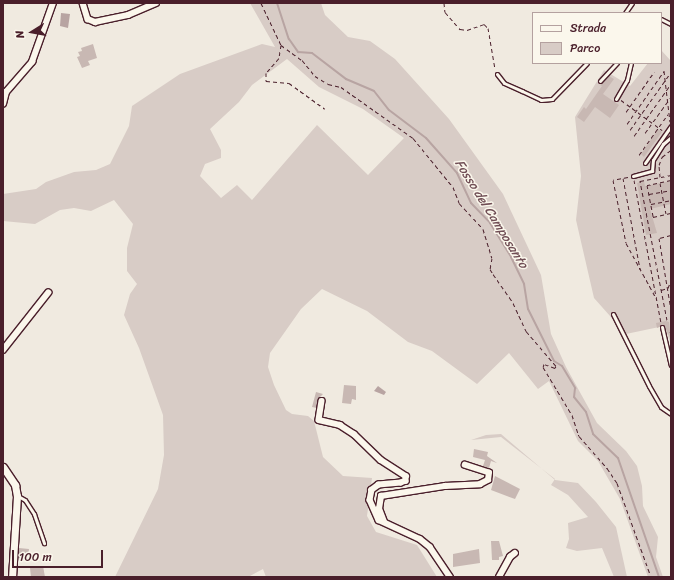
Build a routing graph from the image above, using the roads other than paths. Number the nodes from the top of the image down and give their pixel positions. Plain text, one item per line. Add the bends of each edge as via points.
1 (53, 3) edge
2 (83, 3) edge
3 (156, 3) edge
4 (632, 3) edge
5 (626, 12) edge
6 (662, 20) edge
7 (671, 24) edge
8 (586, 64) edge
9 (616, 64) edge
10 (631, 64) edge
11 (497, 74) road end
12 (600, 81) dead end
13 (617, 98) road end
14 (3, 104) edge
15 (671, 126) edge
16 (666, 133) junction
17 (671, 137) edge
18 (666, 142) junction
19 (645, 163) dead end
20 (633, 176) road end
21 (48, 293) dead end
22 (613, 314) dead end
23 (662, 327) road end
24 (3, 350) edge
25 (671, 365) edge
26 (322, 401) dead end
27 (671, 414) edge
28 (465, 465) dead end
29 (3, 467) edge
30 (17, 496) junction
31 (384, 522) junction
32 (44, 543) dead end
33 (515, 553) dead end
34 (12, 577) edge
35 (450, 577) edge
36 (499, 577) edge

1 - 14 street via 32,62 6,92
2 - 3 street via 88,19 95,22 128,15
4 - 5 lane
6 - 7 lane
8 - 11 lane via 552,98 541,100 504,83
9 - 12 lane
10 - 13 lane via 627,80
15 - 16 lane
16 - 18 lane
16 - 19 lane
17 - 18 lane
18 - 20 lane via 653,160 652,171
21 - 24 street
22 - 27 lane via 661,407
23 - 25 lane
26 - 31 street via 320,420 340,425 381,460 406,476 406,481 379,485 372,490 370,500 379,520
28 - 31 street via 489,473 488,480 480,484 445,486 381,496 379,509
29 - 30 street via 15,485
30 - 32 lane via 25,500 34,514
30 - 34 street
31 - 35 street via 420,539 430,548
33 - 36 street

